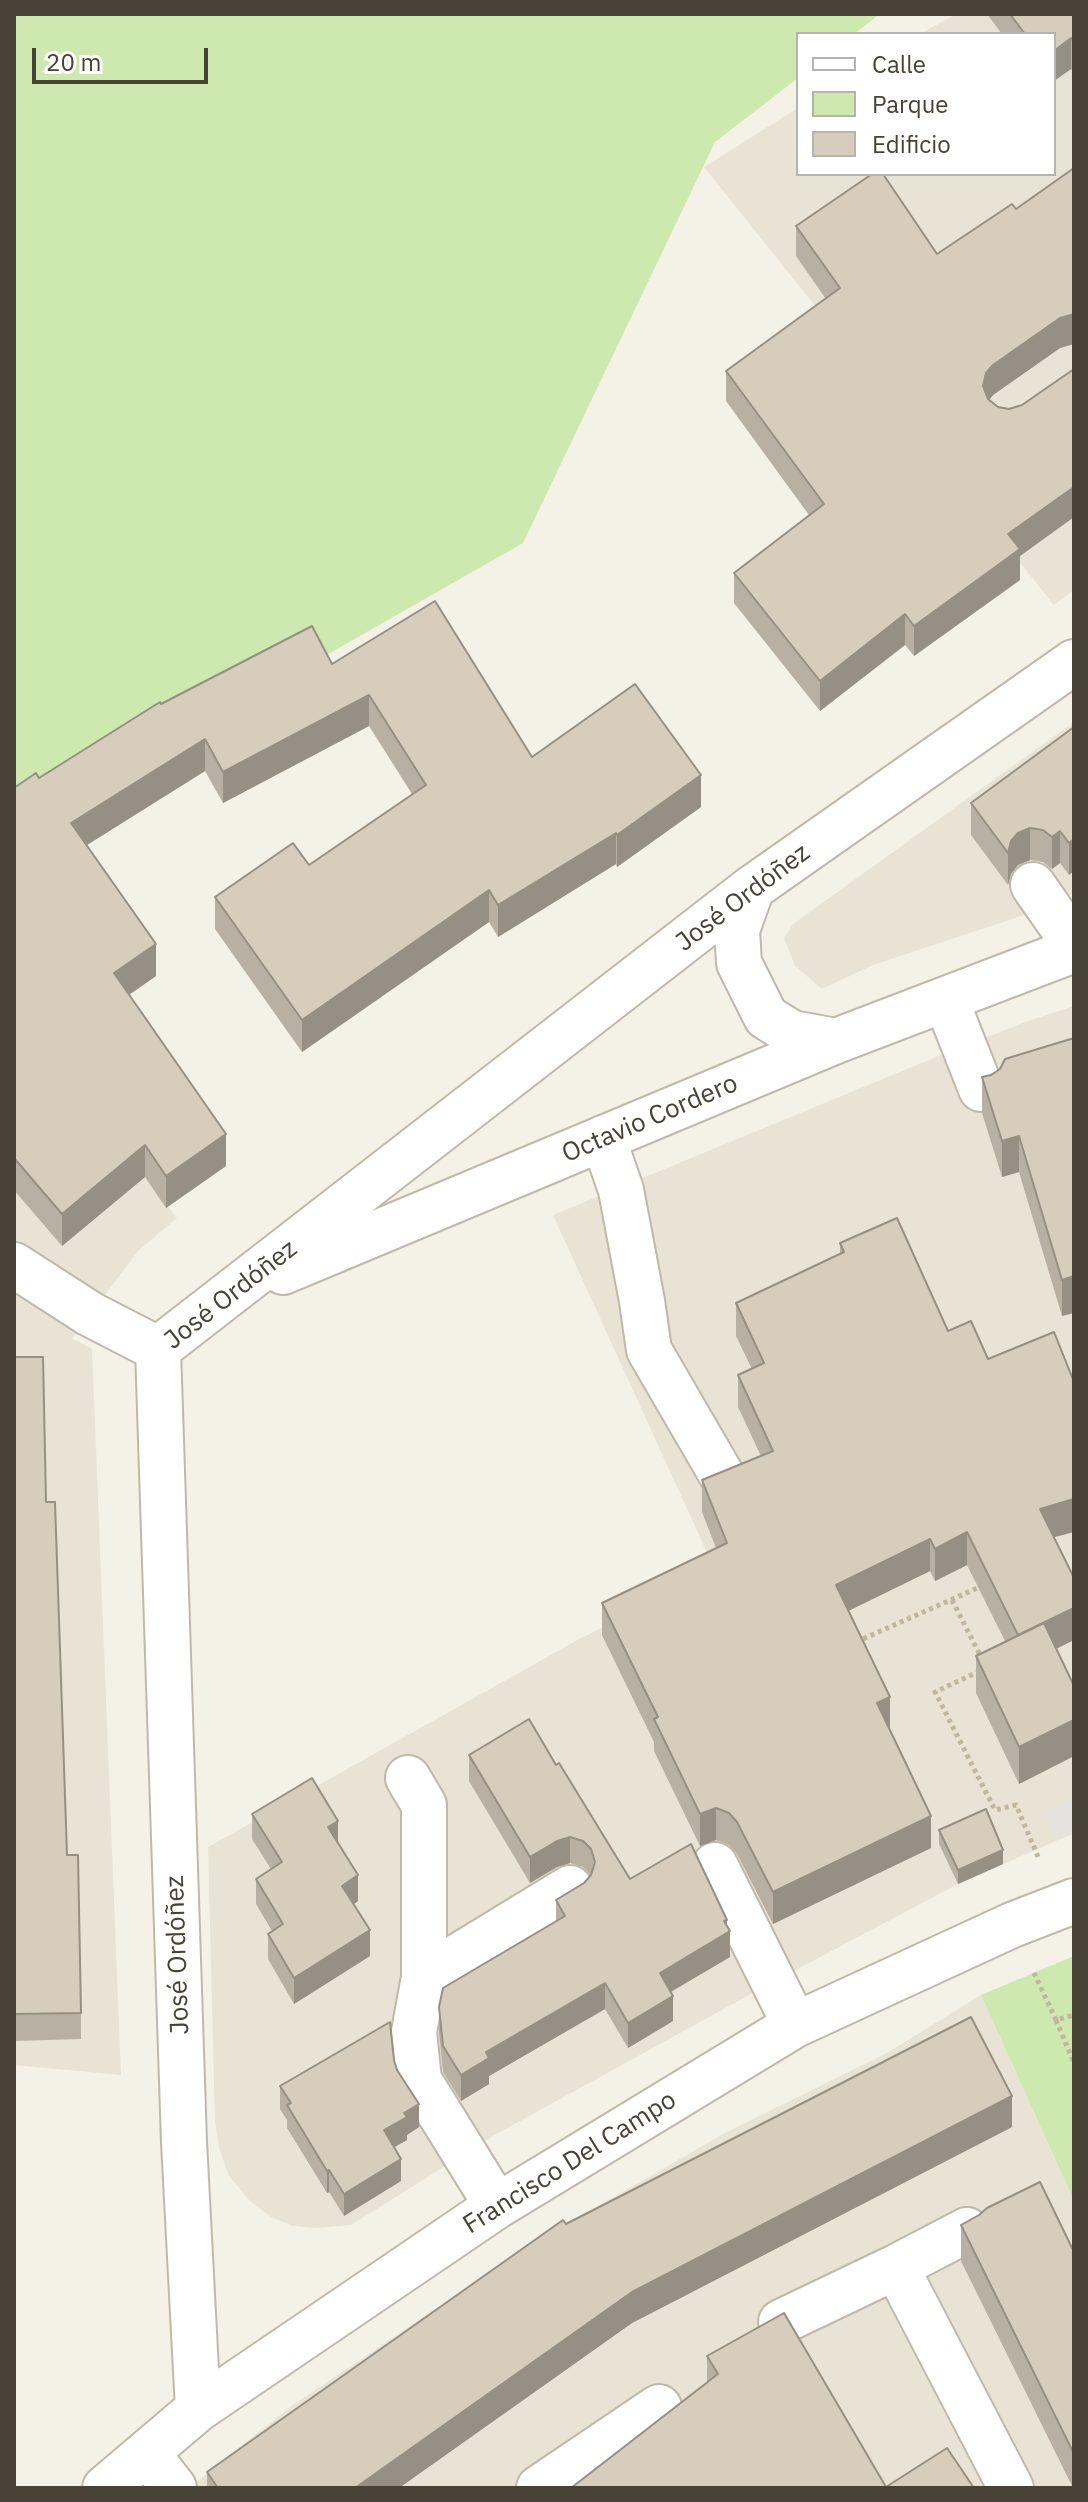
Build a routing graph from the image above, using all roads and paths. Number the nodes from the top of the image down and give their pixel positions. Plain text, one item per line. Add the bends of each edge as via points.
1 (1074, 662) edge
2 (1033, 885) dead end
3 (752, 888) junction
4 (1074, 947) edge
5 (946, 1000) junction
6 (836, 1041) junction
7 (981, 1089) dead end
8 (603, 1138) junction
9 (14, 1265) edge
10 (230, 1295) junction
11 (158, 1349) junction
12 (721, 1474) edge
13 (995, 1581) edge
14 (952, 1600) junction
15 (851, 1644) edge
16 (408, 1778) dead end
17 (715, 1865) dead end
18 (570, 1888) edge
19 (1068, 1904) edge
20 (1012, 1925) junction
21 (424, 1977) junction
22 (1074, 2015) edge
23 (1056, 2020) junction
24 (795, 2025) junction
25 (1074, 2063) edge
26 (497, 2206) junction
27 (967, 2230) edge
28 (896, 2267) junction
29 (781, 2322) edge
30 (659, 2407) dead end
31 (198, 2409) junction
32 (147, 2453) junction
33 (105, 2488) edge
34 (174, 2488) edge
35 (539, 2488) edge
36 (1011, 2488) edge

1 - 3 street, José Ordóñez
2 - 4 street
3 - 6 street via 737,930 739,963 766,1017 792,1033
3 - 10 street, José Ordóñez
4 - 5 street, Octavio Cordero
5 - 6 street, Octavio Cordero
5 - 7 street
6 - 8 street, Octavio Cordero
8 - 10 street, Octavio Cordero
8 - 12 street via 621,1190 649,1350
9 - 11 street via 90,1314
10 - 11 street, José Ordóñez
11 - 31 street, José Ordóñez
13 - 14 path
14 - 15 path
14 - 19 path via 987,1668 935,1692 995,1810 1016,1805 1034,1850
16 - 21 street via 424,1805
17 - 24 street
18 - 21 street
19 - 20 street, Francisco Del Campo
20 - 23 path
20 - 24 street, Francisco Del Campo
21 - 26 street via 414,2032 419,2080
22 - 23 path
23 - 25 path
24 - 26 street, Francisco Del Campo
26 - 31 street, Francisco Del Campo
27 - 28 street
28 - 29 street
28 - 36 street
30 - 35 street
31 - 32 street, Francisco Del Campo
32 - 33 street, Francisco Del Campo
32 - 34 street

